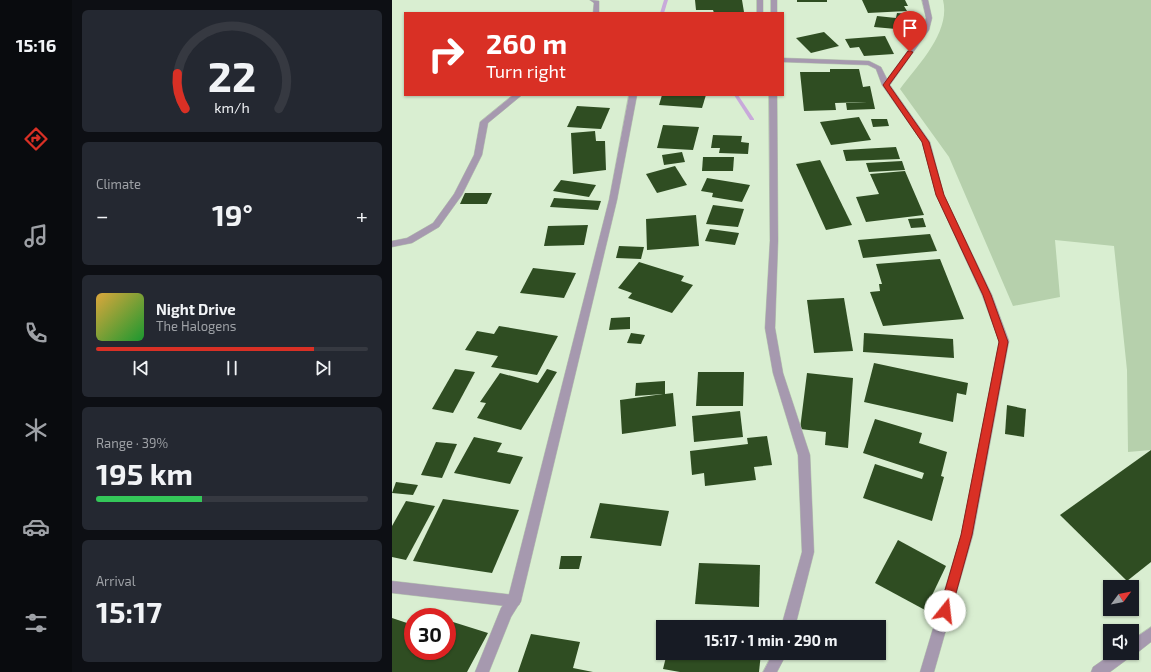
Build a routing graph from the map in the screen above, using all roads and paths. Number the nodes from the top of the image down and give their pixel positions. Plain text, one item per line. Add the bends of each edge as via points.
1 (593, 0) edge
2 (760, 0) edge
3 (774, 0) edge
4 (925, 0) edge
5 (596, 12) edge
6 (760, 12) edge
7 (774, 12) edge
8 (784, 60) edge
9 (886, 85) junction
10 (517, 96) edge
11 (633, 96) edge
12 (773, 96) edge
13 (392, 244) edge
14 (392, 587) edge
15 (514, 601) junction
16 (790, 620) edge
17 (1151, 634) edge
18 (1139, 643) edge
19 (776, 660) edge
20 (1114, 660) edge
21 (482, 672) edge
22 (770, 672) edge
23 (927, 672) edge
24 (1098, 672) edge

1 - 5 street via 596,2
2 - 6 street
3 - 7 street
4 - 9 street via 929,18 926,30
8 - 9 street via 869,63 879,68
9 - 23 street via 926,142 940,195 987,295 1004,342 967,535
10 - 13 street via 484,122 478,155 458,195 436,225 409,241
11 - 15 street via 613,200
12 - 16 street via 774,242 770,328 778,372 804,455 808,552
14 - 15 street
15 - 21 street via 506,613
17 - 18 street
19 - 22 street
20 - 24 street

